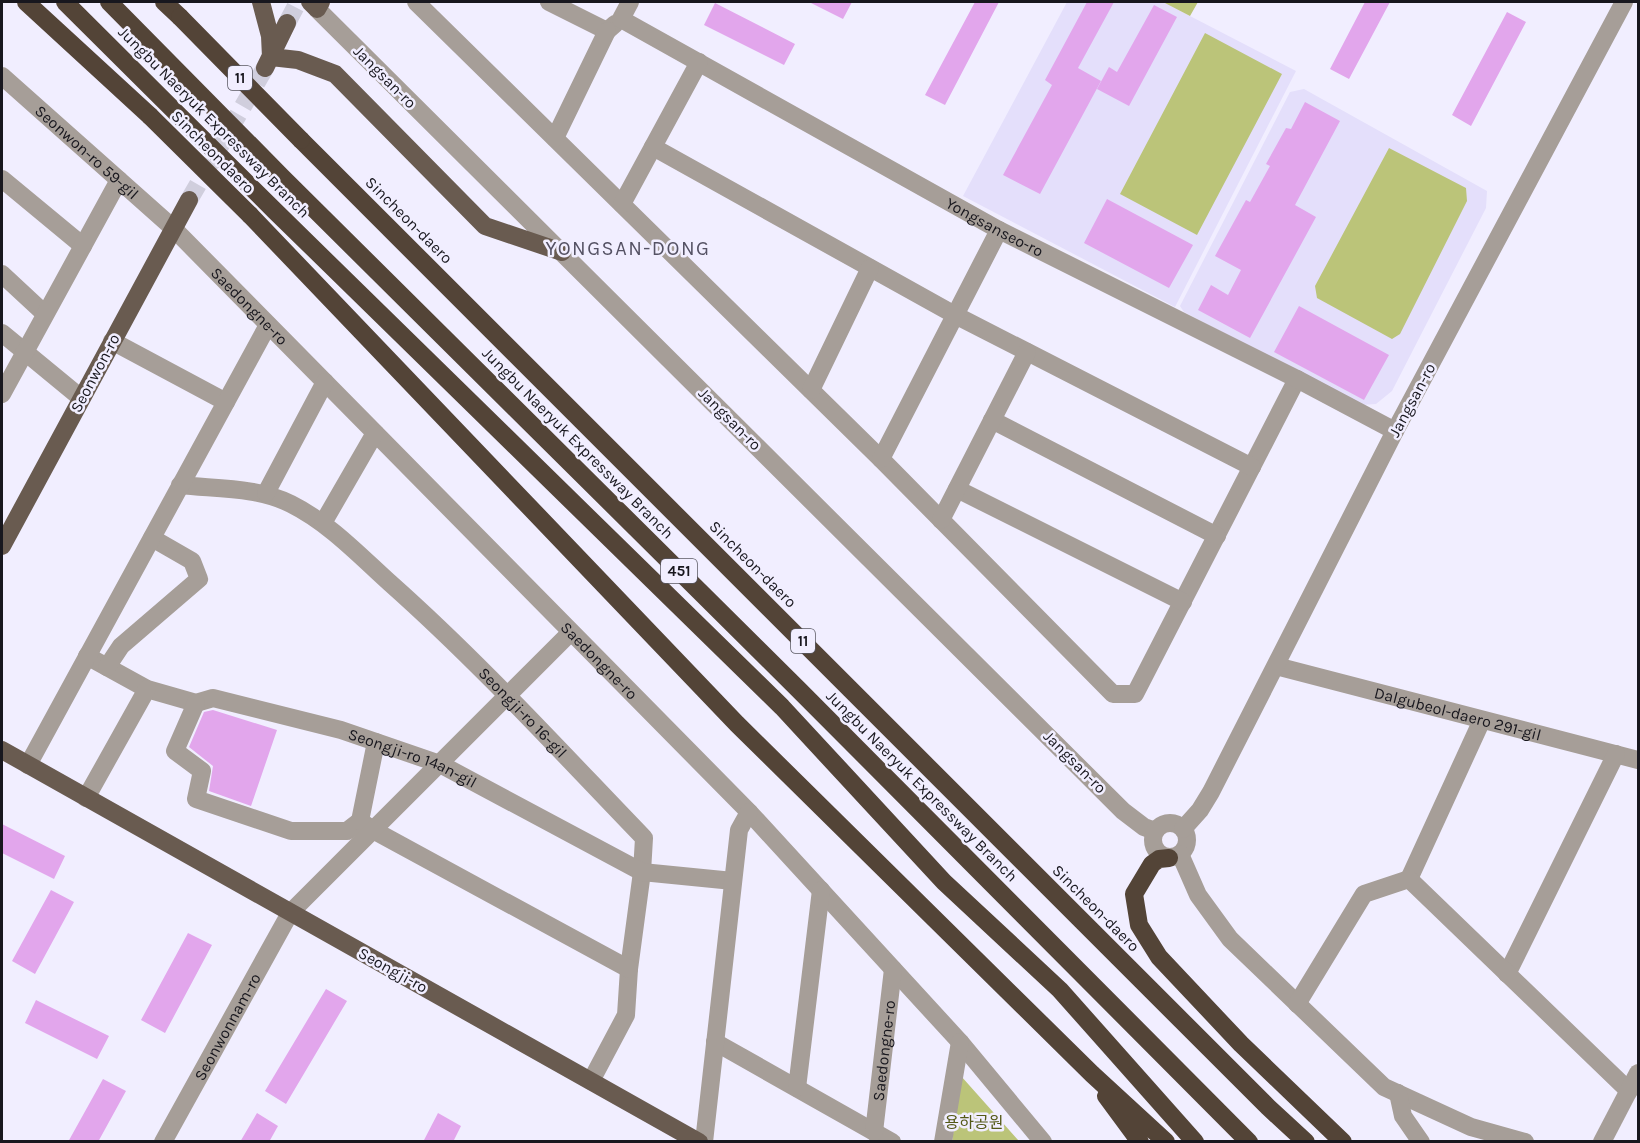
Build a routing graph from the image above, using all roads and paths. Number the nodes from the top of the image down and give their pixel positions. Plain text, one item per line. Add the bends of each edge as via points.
1 (27, 2) edge
2 (65, 2) edge
3 (109, 2) edge
4 (164, 2) edge
5 (261, 2) edge
6 (416, 2) edge
7 (549, 2) edge
8 (630, 2) edge
9 (1624, 2) edge
10 (316, 4) edge
11 (287, 23) tunnel mouth
12 (614, 25) junction
13 (699, 62) junction
14 (268, 63) junction
15 (2, 76) edge
16 (555, 138) junction
17 (653, 147) junction
18 (2, 179) edge
19 (119, 180) junction
20 (189, 200) tunnel mouth
21 (622, 204) junction
22 (173, 228) junction
23 (999, 230) junction
24 (82, 246) junction
25 (562, 252) junction
26 (870, 268) junction
27 (2, 274) edge
28 (45, 314) junction
29 (955, 315) junction
30 (268, 325) junction
31 (2, 333) edge
32 (112, 341) junction
33 (1027, 352) junction
34 (24, 353) junction
35 (1297, 379) junction
36 (325, 382) junction
37 (811, 390) junction
38 (2, 394) edge
39 (81, 398) junction
40 (226, 402) junction
41 (993, 420) junction
42 (1395, 430) junction
43 (375, 433) junction
44 (881, 459) junction
45 (1252, 467) junction
46 (180, 485) junction
47 (957, 489) junction
48 (266, 493) junction
49 (941, 520) junction
50 (323, 523) junction
51 (1216, 536) junction
52 (152, 538) junction
53 (2, 546) edge
54 (1183, 602) junction
55 (570, 633) junction
56 (87, 656) junction
57 (1276, 666) junction
58 (107, 668) junction
59 (147, 689) junction
60 (508, 696) junction
61 (196, 703) junction
62 (1482, 720) junction
63 (376, 742) junction
64 (2, 750) edge
65 (1616, 754) junction
66 (1638, 760) edge
67 (440, 764) junction
68 (28, 765) junction
69 (86, 798) junction
70 (749, 812) junction
71 (366, 826) junction
72 (1183, 829) junction
73 (1155, 831) junction
74 (1175, 856) junction
75 (642, 872) junction
76 (1409, 879) junction
77 (733, 881) junction
78 (821, 890) junction
79 (290, 913) junction
80 (629, 969) junction
81 (893, 969) junction
82 (1507, 974) junction
83 (1297, 1004) junction
84 (715, 1042) junction
85 (960, 1042) junction
86 (1638, 1072) edge
87 (1092, 1074) junction
88 (591, 1081) junction
89 (797, 1088) junction
90 (1629, 1091) junction
91 (1398, 1093) junction
92 (874, 1131) junction
93 (163, 1142) edge
94 (699, 1142) edge
95 (704, 1142) edge
96 (892, 1142) edge
97 (943, 1142) edge
98 (1043, 1142) edge
99 (1140, 1142) edge
100 (1166, 1142) edge
101 (1195, 1142) edge
102 (1249, 1142) edge
103 (1306, 1142) edge
104 (1343, 1142) edge
105 (1422, 1142) edge
106 (1524, 1142) edge
107 (1602, 1142) edge

1 - 87 highway, Sincheondaero, bridge via 250,215 737,724
2 - 101 highway, Jungbu Naeryuk Expressway Branch / 451 via 782,707 944,882 1060,990
3 - 102 highway, Jungbu Naeryuk Expressway Branch / 451
4 - 103 highway, Sincheon-daero / 11, bridge
5 - 14 main road via 270,36
6 - 16 street
7 - 12 street, Yongsanseo-ro
8 - 12 street
9 - 42 street, Jangsan-ro
10 - 25 street, Jangsan-ro
11 - 14 main road
12 - 13 street, Yongsanseo-ro
12 - 16 street
13 - 17 street
13 - 23 street, Yongsanseo-ro
14 - 25 main road via 298,60 335,74 485,226
15 - 19 street, Seonwon-ro 59-gil
16 - 21 street
17 - 21 street
17 - 26 street
18 - 24 street
19 - 22 street, Seonwon-ro 59-gil
19 - 24 street
20 - 22 main road, Seonwon-ro
21 - 37 street
22 - 30 street, Saedongne-ro
22 - 32 main road, Seonwon-ro
23 - 29 street
23 - 35 street, Yongsanseo-ro
24 - 28 street
25 - 73 street, Jangsan-ro via 1123,811
26 - 29 street
26 - 37 street
27 - 28 street
28 - 34 street
29 - 33 street
29 - 44 street
30 - 36 street, Saedongne-ro
30 - 40 street
31 - 34 street
32 - 39 main road, Seonwon-ro
32 - 40 street
33 - 41 street
33 - 45 street
34 - 38 street
34 - 39 street
35 - 42 street, Yongsanseo-ro
35 - 45 street
36 - 43 street, Saedongne-ro
36 - 48 street
37 - 44 street
39 - 53 main road, Seonwon-ro
40 - 46 street
41 - 47 street
41 - 51 street
42 - 57 street, Jangsan-ro
43 - 50 street
43 - 55 street, Saedongne-ro
44 - 49 street
45 - 51 street
46 - 48 street, Seongji-ro 16-gil
46 - 52 street
47 - 49 street
47 - 54 street
48 - 50 street, Seongji-ro 16-gil
49 - 54 street via 1113,694 1135,694
50 - 60 street, Seongji-ro 16-gil
51 - 54 street
52 - 56 street
52 - 58 street via 192,561 199,579 121,646
55 - 60 street, Seonwonnam-ro
55 - 70 street, Saedongne-ro
56 - 58 street, Seongji-ro 14an-gil
56 - 68 street
57 - 62 street, Dalgubeol-daero 291-gil
57 - 72 street, Jangsan-ro via 1211,792
58 - 59 street, Seongji-ro 14an-gil
59 - 61 street, Seongji-ro 14an-gil
59 - 69 street
60 - 67 street, Seonwonnam-ro
60 - 75 street, Seongji-ro 16-gil via 644,838
61 - 63 street, Seongji-ro 14an-gil via 213,698
61 - 71 street via 175,751 202,771 196,799 291,831 347,831
62 - 65 street, Dalgubeol-daero 291-gil
62 - 76 street
63 - 67 street, Seongji-ro 14an-gil
63 - 71 street
64 - 68 main road, Seongji-ro
65 - 66 street, Dalgubeol-daero 291-gil
65 - 82 street
67 - 71 street, Seonwonnam-ro
67 - 75 street, Seongji-ro 14an-gil
68 - 69 main road, Seongji-ro
69 - 79 main road, Seongji-ro
70 - 77 street via 739,830
70 - 78 street, Saedongne-ro
71 - 79 street, Seonwonnam-ro
71 - 80 street
72 - 73 street via 1169,823
72 - 74 street via 1187,845
73 - 74 street via 1155,848 1163,856
74 - 83 street via 1230,939
74 - 104 highway via 1152,864 1134,894 1139,926 1159,957 1241,1044
75 - 77 street, Seongji-ro 14an-gil
75 - 80 street, Seongji-ro 16-gil
76 - 82 street
76 - 83 street via 1364,894
77 - 84 street
78 - 81 street, Saedongne-ro
78 - 89 street
79 - 88 main road, Seongji-ro
79 - 93 street, Seonwonnam-ro
80 - 88 street, Seongji-ro 16-gil via 626,1015
81 - 85 street, Saedongne-ro
81 - 92 street, Saedongne-ro
82 - 90 street
83 - 91 street via 1384,1087
84 - 89 street
84 - 95 street
85 - 97 street
85 - 98 street, Saedongne-ro
86 - 90 street
87 - 99 highway
87 - 100 highway
88 - 94 main road, Seongji-ro
89 - 92 street
90 - 107 street
91 - 105 street via 1403,1116
91 - 106 street via 1471,1127
92 - 96 street

